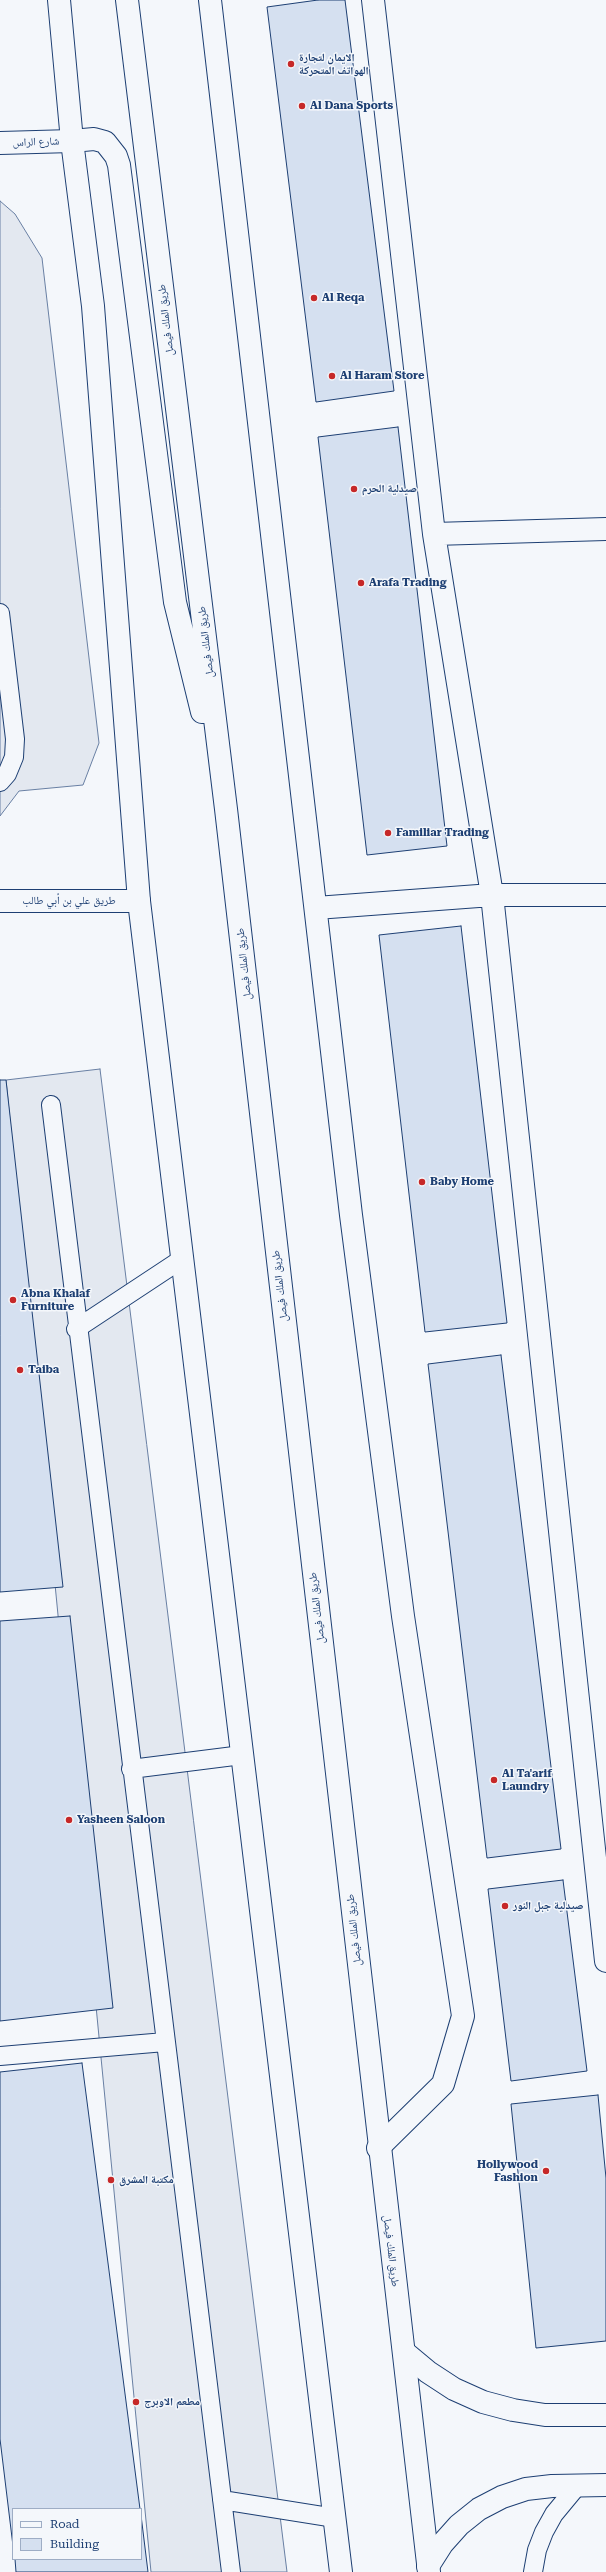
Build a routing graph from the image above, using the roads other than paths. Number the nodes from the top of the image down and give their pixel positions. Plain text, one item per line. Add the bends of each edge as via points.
1 (59, 0) edge
2 (127, 0) edge
3 (210, 0) edge
4 (373, 0) edge
5 (72, 141) junction
6 (0, 143) edge
7 (606, 529) edge
8 (434, 534) junction
9 (0, 613) edge
10 (0, 782) edge
11 (226, 809) junction
12 (492, 895) junction
13 (606, 895) edge
14 (0, 901) edge
15 (139, 901) junction
16 (316, 908) junction
17 (50, 1106) dead end
18 (182, 1258) junction
19 (76, 1328) junction
20 (242, 1756) junction
21 (131, 1769) junction
22 (606, 1961) edge
23 (165, 2042) junction
24 (0, 2056) edge
25 (378, 2148) junction
26 (404, 2352) junction
27 (606, 2415) edge
28 (578, 2485) junction
29 (606, 2485) edge
30 (222, 2500) junction
31 (335, 2518) junction
32 (429, 2569) edge
33 (231, 2572) edge
34 (341, 2572) edge
35 (533, 2572) edge

1 - 5 main road
2 - 11 main road, طريق الملك فيصل
3 - 16 main road
4 - 8 main road
5 - 6 main road, شارع الراس
5 - 11 main road, شارع الراس via 94,139 105,142 116,156 175,602
5 - 15 main road via 93,306
7 - 8 main road
8 - 12 main road
9 - 10 lane via 15,739 14,757 7,774
11 - 25 main road, طريق الملك فيصل
12 - 13 main road
12 - 16 main road
12 - 22 main road
14 - 15 main road, طريق علي بن أبي طالب
15 - 18 main road
16 - 25 main road via 351,1215 403,1616 463,2016 443,2084
17 - 19 lane
18 - 19 lane
18 - 20 main road
19 - 21 lane
20 - 21 lane
20 - 31 main road
21 - 23 lane
23 - 24 lane
23 - 30 lane
25 - 26 main road, طريق الملك فيصل
26 - 27 main road via 454,2389 483,2402 545,2415
26 - 32 main road, طريق الملك فيصل
28 - 29 main road
28 - 32 main road via 526,2489 502,2497 479,2509 459,2525 442,2544
28 - 35 lane via 554,2514 544,2532
30 - 31 lane
30 - 33 lane
31 - 34 main road

